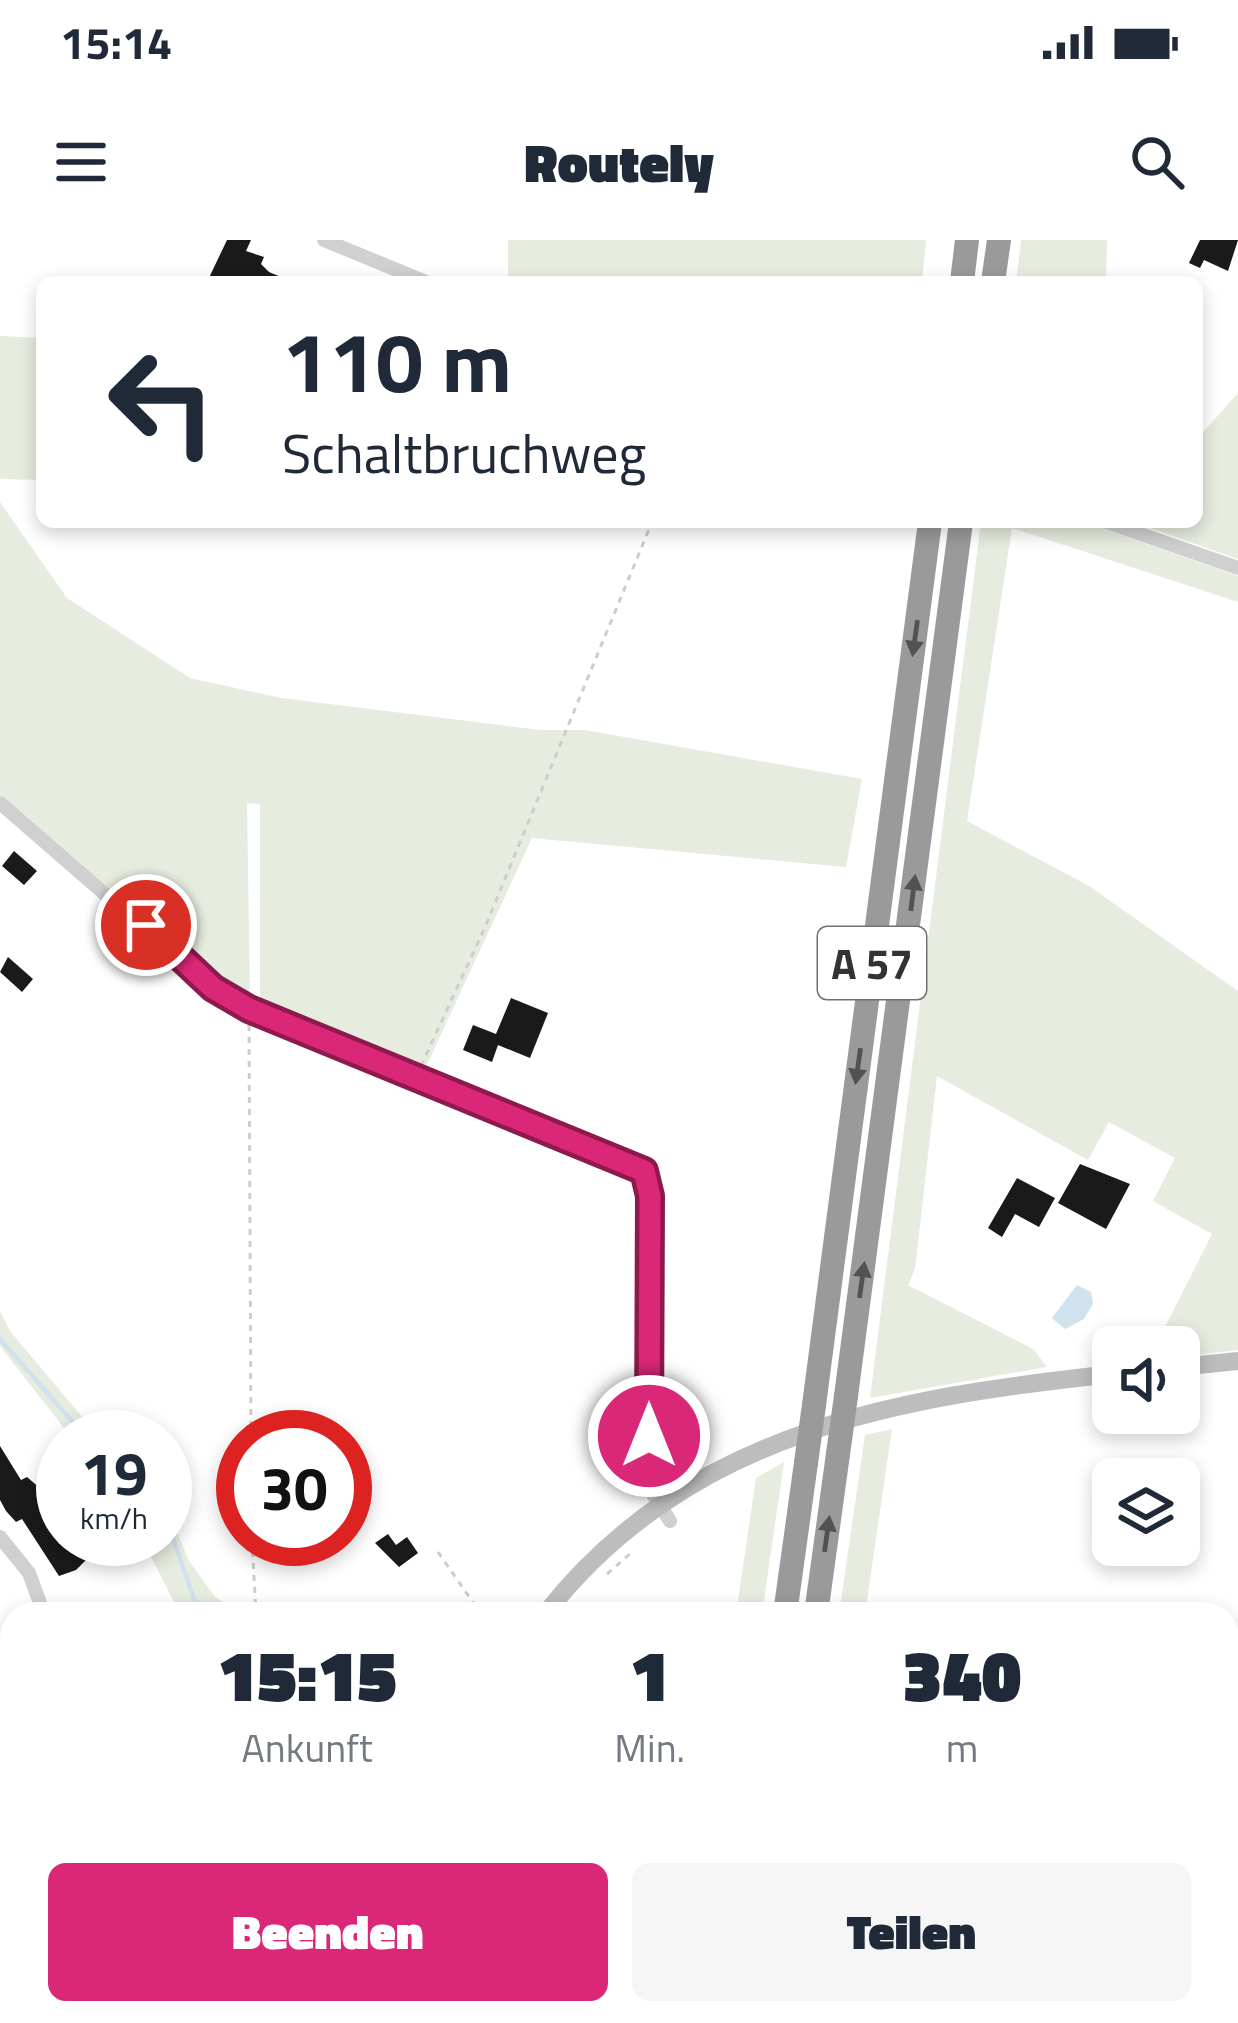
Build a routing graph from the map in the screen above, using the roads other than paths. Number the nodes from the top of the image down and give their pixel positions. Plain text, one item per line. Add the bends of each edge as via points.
1 (324, 240) edge
2 (967, 240) edge
3 (999, 240) edge
4 (411, 276) edge
5 (963, 276) edge
6 (994, 276) edge
7 (929, 528) edge
8 (960, 528) edge
9 (1123, 528) edge
10 (1238, 568) edge
11 (0, 803) edge
12 (1238, 1360) edge
13 (1200, 1365) edge
14 (1092, 1377) edge
15 (666, 1515) junction
16 (3, 1545) edge
17 (40, 1602) edge
18 (557, 1602) edge
19 (787, 1602) edge
20 (817, 1602) edge

1 - 4 street
2 - 5 highway
3 - 6 highway
7 -> 19 highway, A 57, bridge
20 -> 8 highway, A 57, bridge
9 - 10 street
11 - 15 street via 213,988 249,1009 644,1171 649,1467
12 - 13 street
14 - 15 street via 872,1408 738,1460
15 - 18 street via 613,1545
16 - 17 street via 29,1573

